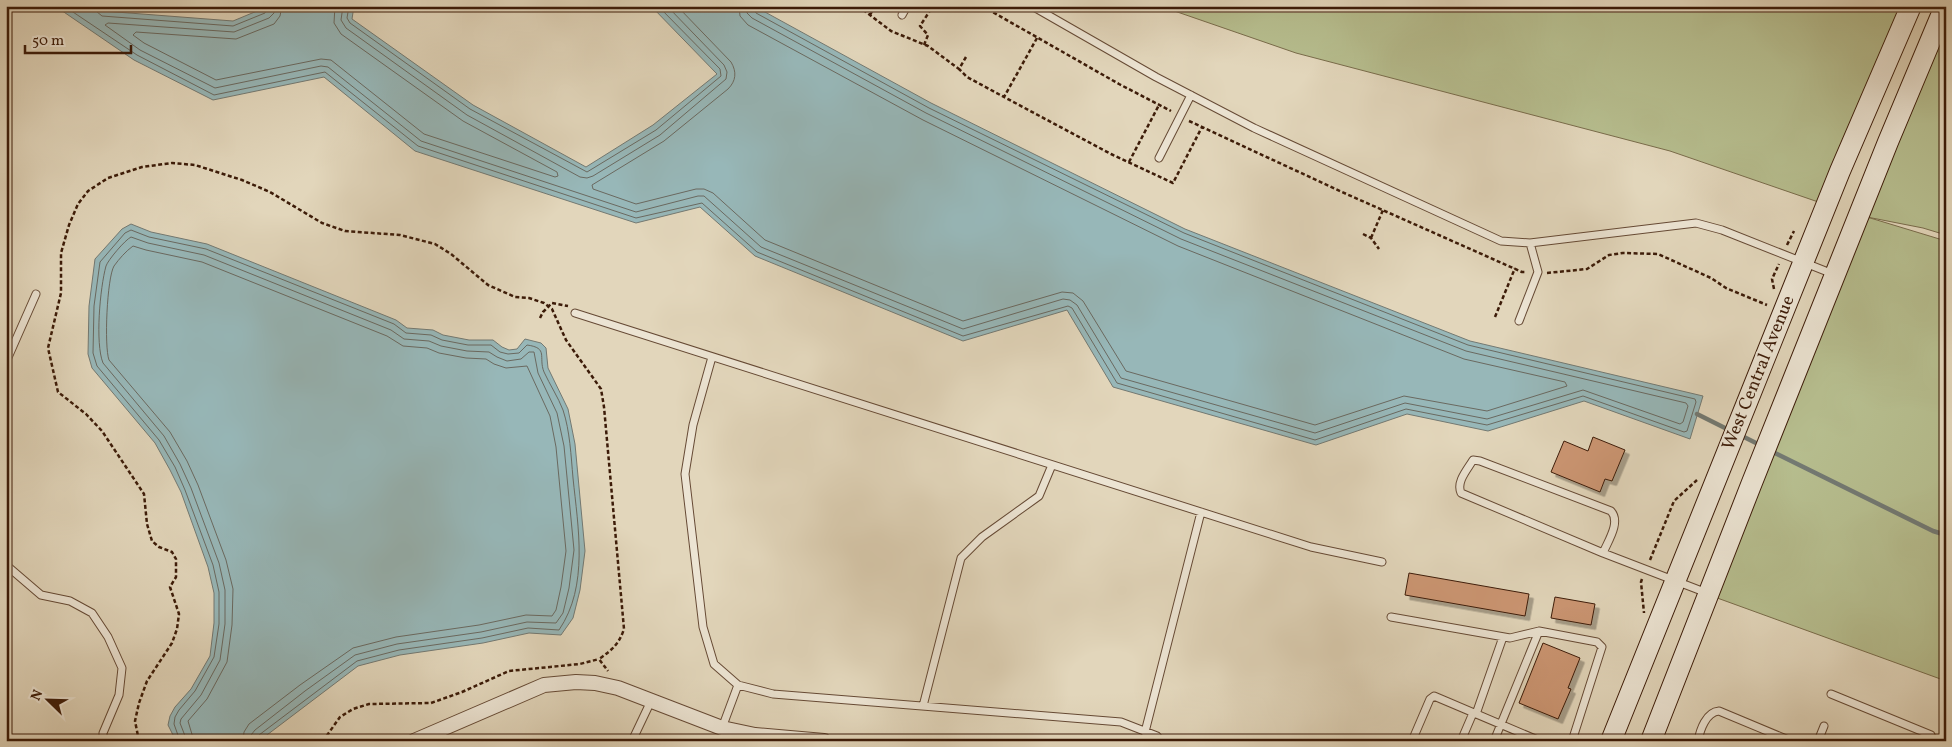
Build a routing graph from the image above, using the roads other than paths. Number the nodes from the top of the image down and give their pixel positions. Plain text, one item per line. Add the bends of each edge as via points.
1 (908, 6) edge
2 (1032, 6) edge
3 (1911, 6) edge
4 (1945, 6) edge
5 (902, 15) dead end
6 (1191, 95) junction
7 (1159, 158) dead end
8 (1530, 243) junction
9 (1804, 262) junction
10 (1836, 275) junction
11 (36, 294) dead end
12 (574, 310) road end
13 (1519, 321) dead end
14 (712, 357) junction
15 (6, 362) edge
16 (1052, 465) junction
17 (1201, 512) junction
18 (1603, 553) junction
19 (1382, 562) dead end
20 (6, 565) edge
21 (1675, 581) junction
22 (1709, 594) junction
23 (1391, 617) dead end
24 (1539, 631) junction
25 (1503, 637) junction
26 (738, 685) junction
27 (1831, 694) dead end
28 (651, 701) junction
29 (923, 706) junction
30 (1474, 713) junction
31 (1500, 724) junction
32 (1824, 726) dead end
33 (722, 728) junction
34 (1145, 732) junction
35 (103, 741) edge
36 (414, 741) edge
37 (632, 741) edge
38 (824, 741) edge
39 (1161, 741) edge
40 (1412, 741) edge
41 (1462, 741) edge
42 (1494, 741) edge
43 (1540, 741) edge
44 (1572, 741) edge
45 (1611, 741) edge
46 (1651, 741) edge
47 (1698, 741) edge
48 (1786, 741) edge
49 (1818, 741) edge
50 (1933, 741) edge

1 - 5 lane
2 - 6 lane
3 - 9 main road, West Central Avenue
4 - 10 main road, West Central Avenue
6 - 7 lane
6 - 8 lane via 1254,128 1501,241
8 - 9 lane via 1696,223
8 - 13 lane via 1538,272
9 - 10 lane
9 - 21 main road, West Central Avenue
10 - 22 main road, West Central Avenue
11 - 15 lane
12 - 14 lane
14 - 16 lane
14 - 26 lane via 693,425 685,474 703,627 714,664
16 - 17 lane
16 - 29 lane via 1039,496 982,537 961,558
17 - 19 lane via 1311,546
17 - 34 lane
18 - 18 lane via 1460,493 1463,475 1473,460 1480,461 1611,511 1616,523
18 - 21 lane
20 - 35 lane via 41,595 70,601 92,613 108,637 122,668 119,695 103,733
21 - 22 lane
21 - 45 main road, West Central Avenue
22 - 46 main road, West Central Avenue
23 - 25 lane
24 - 25 lane
24 - 31 lane
24 - 44 lane via 1597,642 1602,647
25 - 30 lane
26 - 29 lane via 773,694
26 - 33 lane
27 - 50 lane via 1931,735
28 - 33 street
28 - 36 street via 596,683 544,685
28 - 37 lane
29 - 34 lane via 1090,718 1121,722
30 - 31 lane
30 - 40 lane via 1431,697
30 - 41 lane
31 - 42 lane
31 - 43 lane
32 - 49 lane
33 - 38 street via 755,736
34 - 39 lane
47 - 48 lane via 1708,716 1719,711

